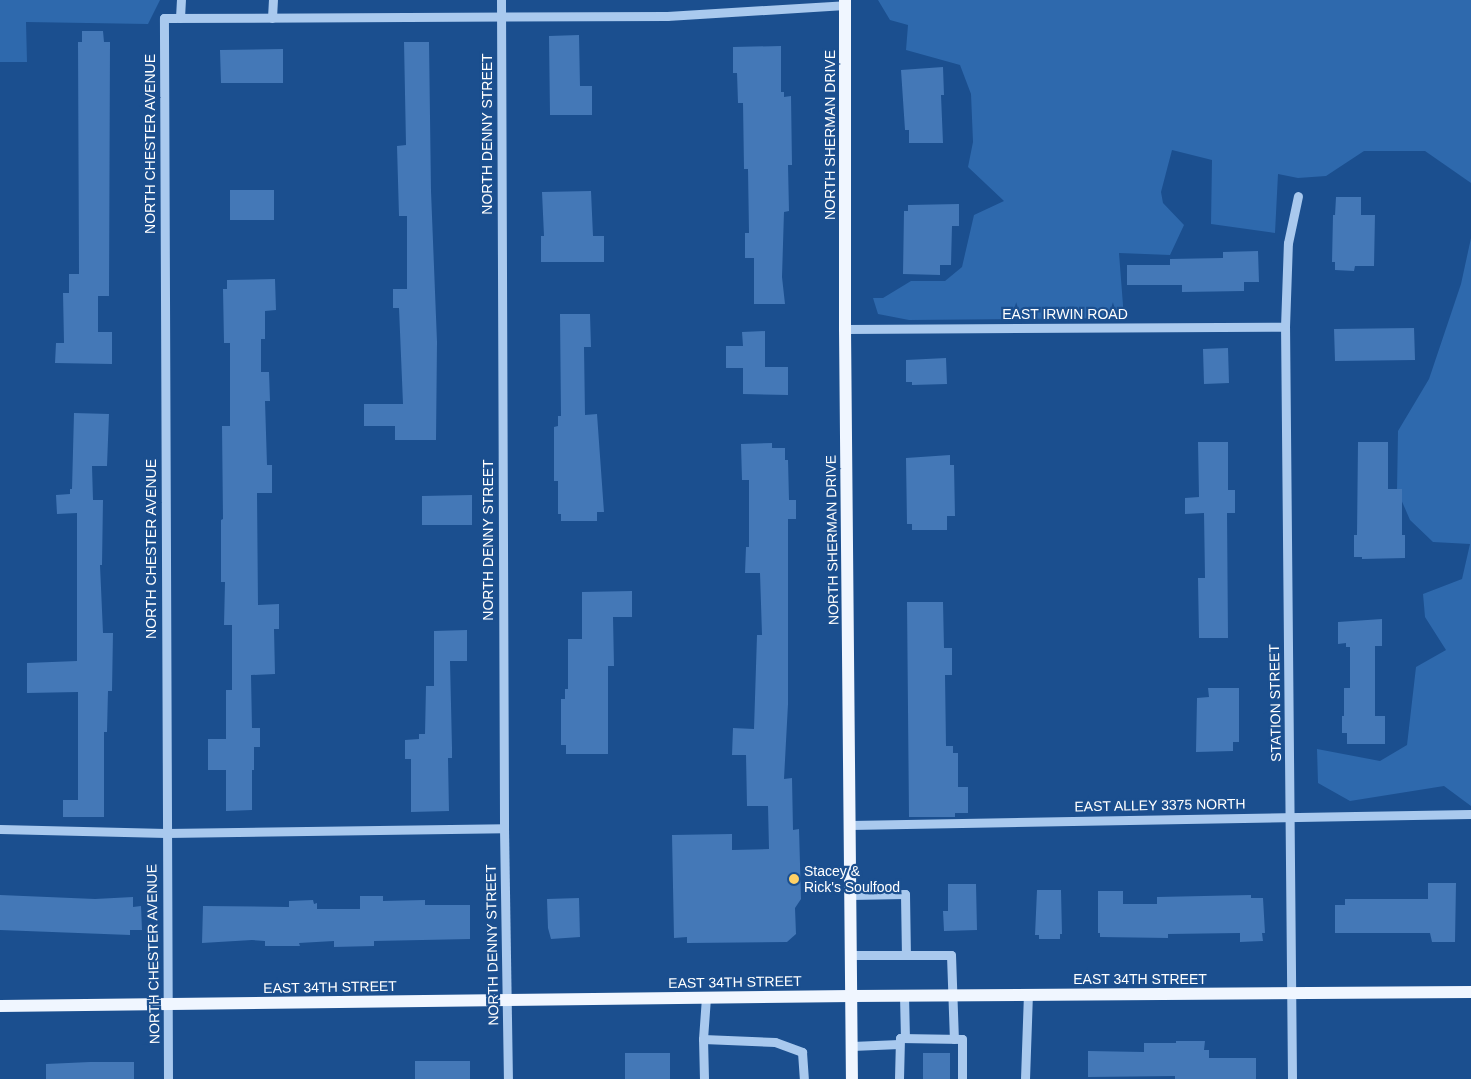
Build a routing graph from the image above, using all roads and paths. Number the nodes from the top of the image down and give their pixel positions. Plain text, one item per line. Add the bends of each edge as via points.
1 (181, 0) edge
2 (273, 0) edge
3 (501, 0) edge
4 (845, 3) edge
5 (180, 18) junction
6 (272, 18) junction
7 (501, 18) junction
8 (1298, 196) dead end
9 (1285, 327) junction
10 (845, 329) junction
11 (1471, 814) edge
12 (1289, 816) junction
13 (850, 825) junction
14 (504, 828) junction
15 (0, 829) edge
16 (166, 832) junction
17 (851, 895) junction
18 (851, 955) junction
19 (906, 955) junction
20 (1471, 992) edge
21 (1291, 994) junction
22 (904, 995) junction
23 (951, 995) junction
24 (1028, 995) junction
25 (852, 996) junction
26 (706, 997) junction
27 (507, 1000) junction
28 (168, 1004) junction
29 (0, 1006) edge
30 (703, 1038) junction
31 (954, 1038) junction
32 (902, 1041) junction
33 (852, 1046) junction
34 (168, 1079) edge
35 (508, 1079) edge
36 (704, 1079) edge
37 (804, 1079) edge
38 (852, 1079) edge
39 (898, 1079) edge
40 (962, 1079) edge
41 (1025, 1079) edge
42 (1292, 1079) edge

1 - 5 street
2 - 6 street
3 - 7 street, NORTH DENNY STREET
4 - 7 street via 666,16
4 - 10 main road, NORTH SHERMAN DRIVE
5 - 6 street
5 - 16 street, NORTH CHESTER AVENUE via 164,18
6 - 7 street
7 - 14 street, NORTH DENNY STREET
8 - 9 street, STATION STREET via 1288,243
9 - 10 street, EAST IRWIN ROAD
9 - 12 street, STATION STREET
10 - 13 main road, NORTH SHERMAN DRIVE
11 - 12 street, EAST ALLEY 3375 NORTH
12 - 13 street, EAST ALLEY 3375 NORTH
12 - 21 street, STATION STREET
13 - 17 main road, NORTH SHERMAN DRIVE
14 - 16 street
14 - 27 street, NORTH DENNY STREET
15 - 16 street
16 - 28 street, NORTH CHESTER AVENUE
17 - 18 main road, NORTH SHERMAN DRIVE
17 - 19 street via 905,894
18 - 19 street
18 - 25 main road, NORTH SHERMAN DRIVE
19 - 23 street via 951,955
20 - 21 main road, EAST 34TH STREET
21 - 24 main road, EAST 34TH STREET
21 - 42 street, STATION STREET
22 - 23 main road, EAST 34TH STREET
22 - 25 main road, EAST 34TH STREET
22 - 32 street
23 - 24 main road, EAST 34TH STREET
23 - 31 street
24 - 41 street
25 - 26 main road, EAST 34TH STREET
25 - 33 main road, NORTH SHERMAN DRIVE
26 - 27 main road, EAST 34TH STREET
26 - 30 street
27 - 28 main road, EAST 34TH STREET
27 - 35 street, NORTH DENNY STREET
28 - 29 main road, EAST 34TH STREET
28 - 34 street, NORTH CHESTER AVENUE
30 - 36 street
30 - 37 street via 775,1042 802,1052
31 - 32 street
31 - 40 street via 962,1038
32 - 33 street
32 - 39 street
33 - 38 main road, NORTH SHERMAN DRIVE

